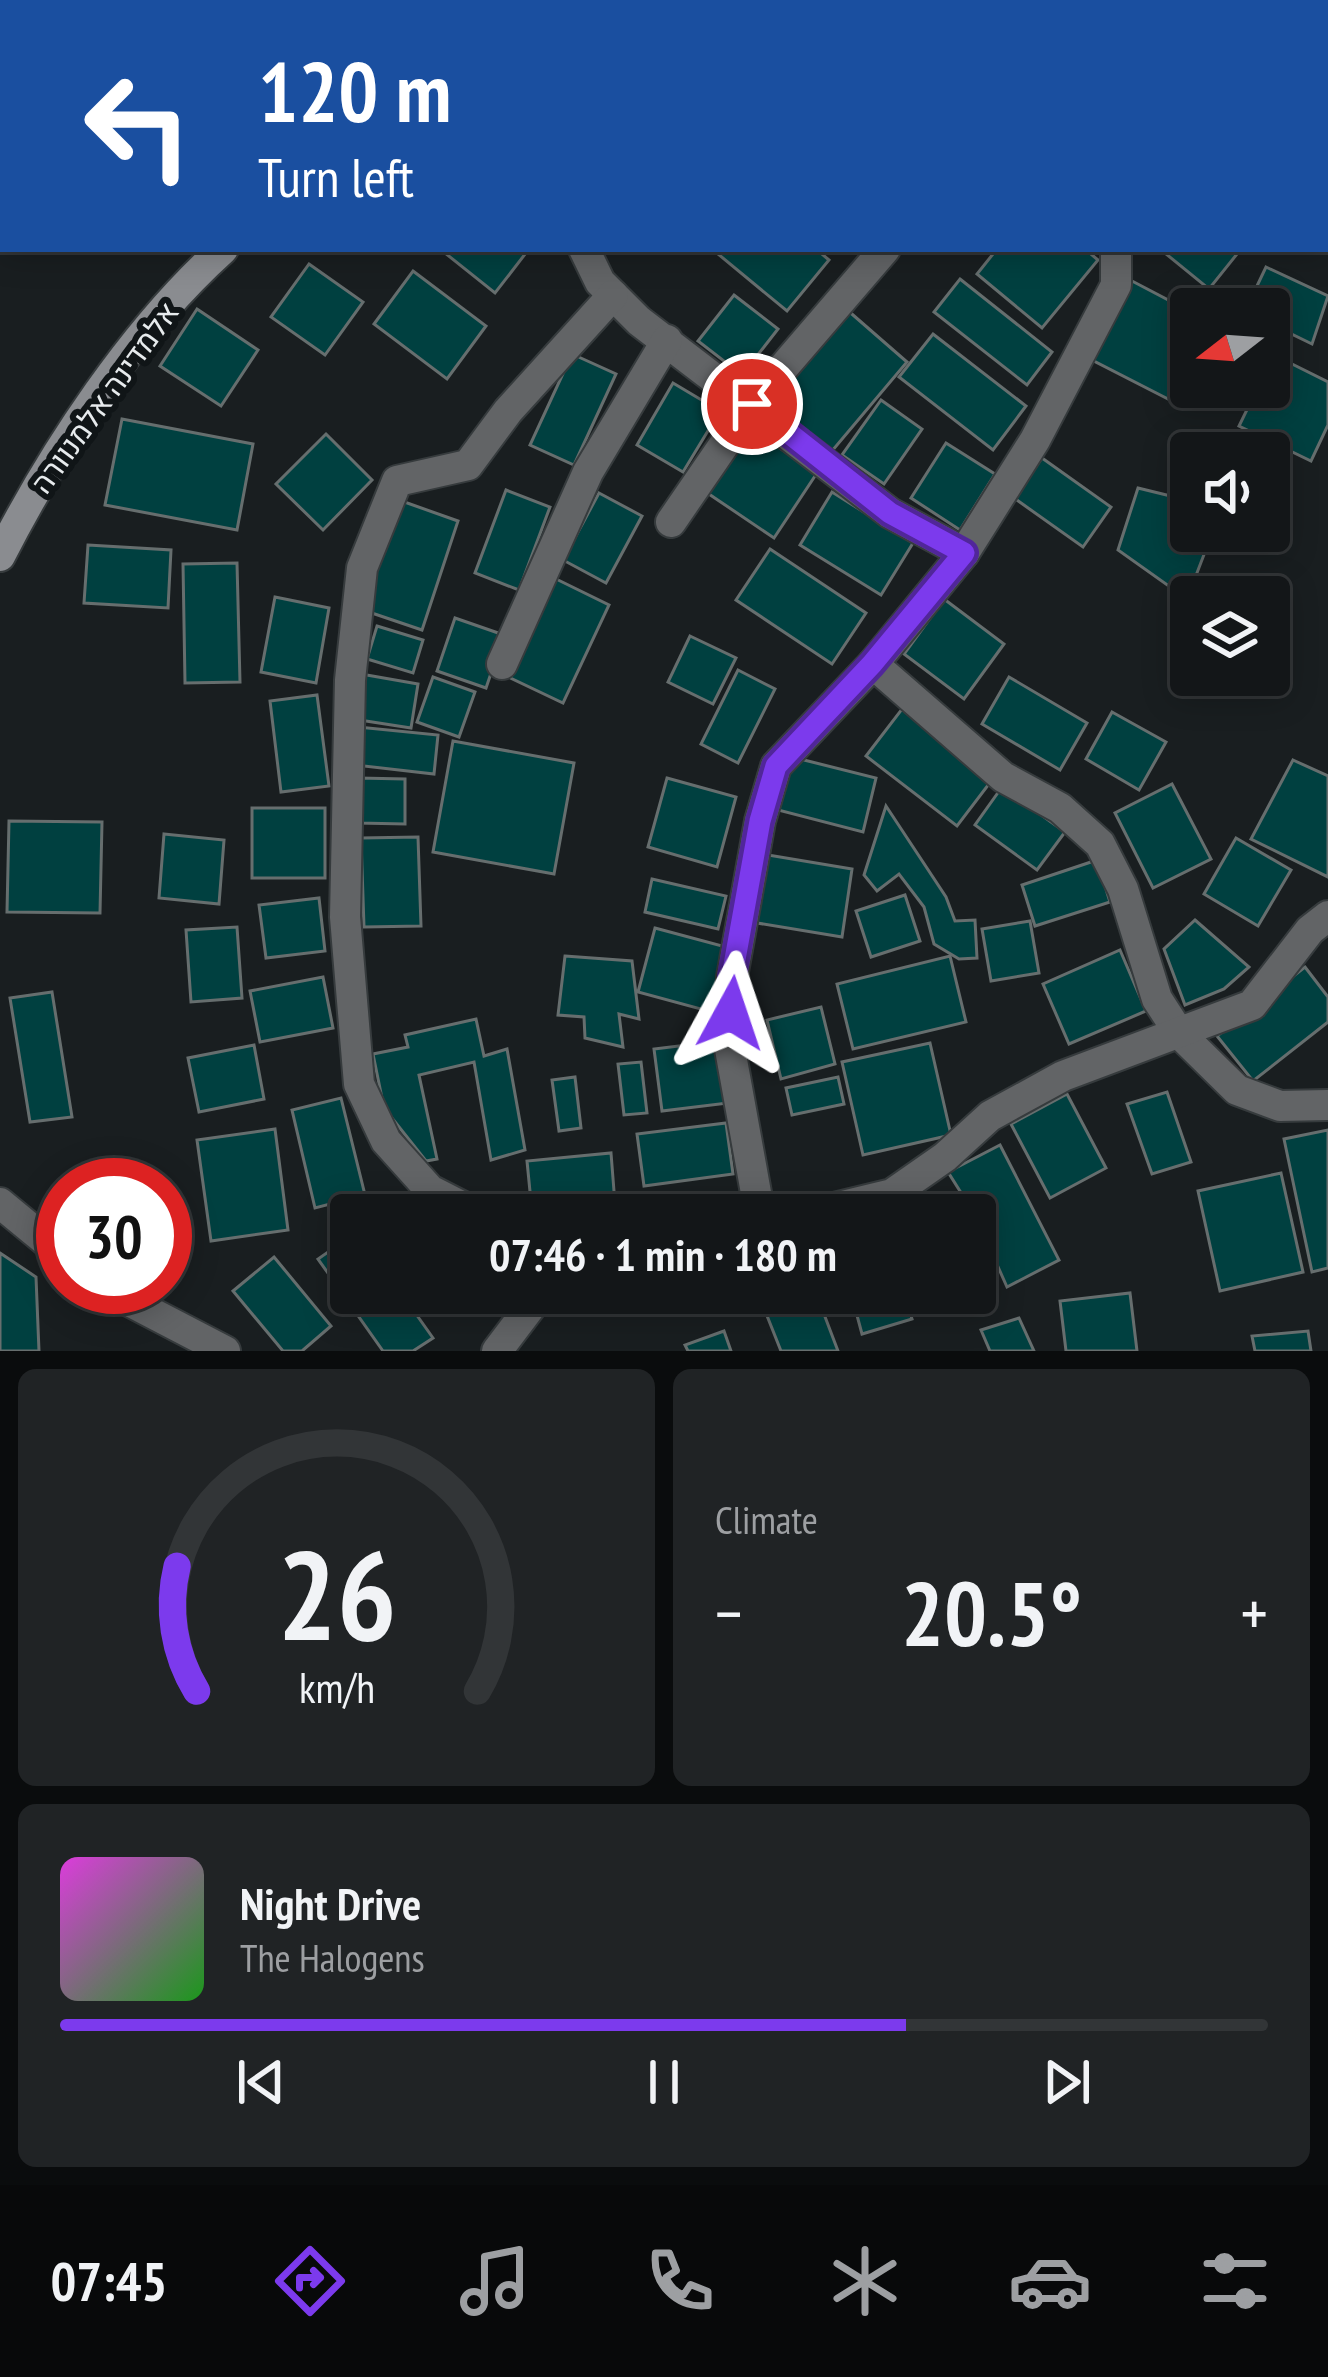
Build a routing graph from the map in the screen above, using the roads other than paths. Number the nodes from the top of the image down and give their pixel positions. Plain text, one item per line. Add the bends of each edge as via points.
1 (220, 252) edge
2 (585, 252) edge
3 (882, 252) edge
4 (1116, 252) edge
5 (613, 295) junction
6 (667, 340) junction
7 (752, 404) junction
8 (671, 523) dead end
9 (964, 553) junction
10 (0, 556) edge
11 (502, 664) dead end
12 (872, 664) junction
13 (1328, 916) edge
14 (1179, 1033) junction
15 (1328, 1106) edge
16 (438, 1194) edge
17 (756, 1194) edge
18 (893, 1194) edge
19 (0, 1203) edge
20 (36, 1233) edge
21 (154, 1314) edge
22 (525, 1314) edge
23 (225, 1351) edge
24 (497, 1351) edge

1 - 10 street, אלמדינה אלמנוורה via 148,332 42,474
2 - 5 street
3 - 7 street
4 - 9 street via 1117,285
5 - 6 street
5 - 16 street via 468,465 397,481 362,568 344,802 358,1084 386,1141
6 - 7 street
6 - 11 street via 588,472
7 - 8 street
7 - 9 street via 890,513
9 - 12 street
12 - 14 street via 1003,777 1060,808 1100,844 1123,889 1157,999
12 - 17 street via 776,766 760,821 732,976 730,1049
13 - 14 street via 1252,1005
14 - 15 street via 1237,1090 1280,1106
14 - 18 street via 1063,1076 990,1116
19 - 20 street
21 - 23 street
22 - 24 street

